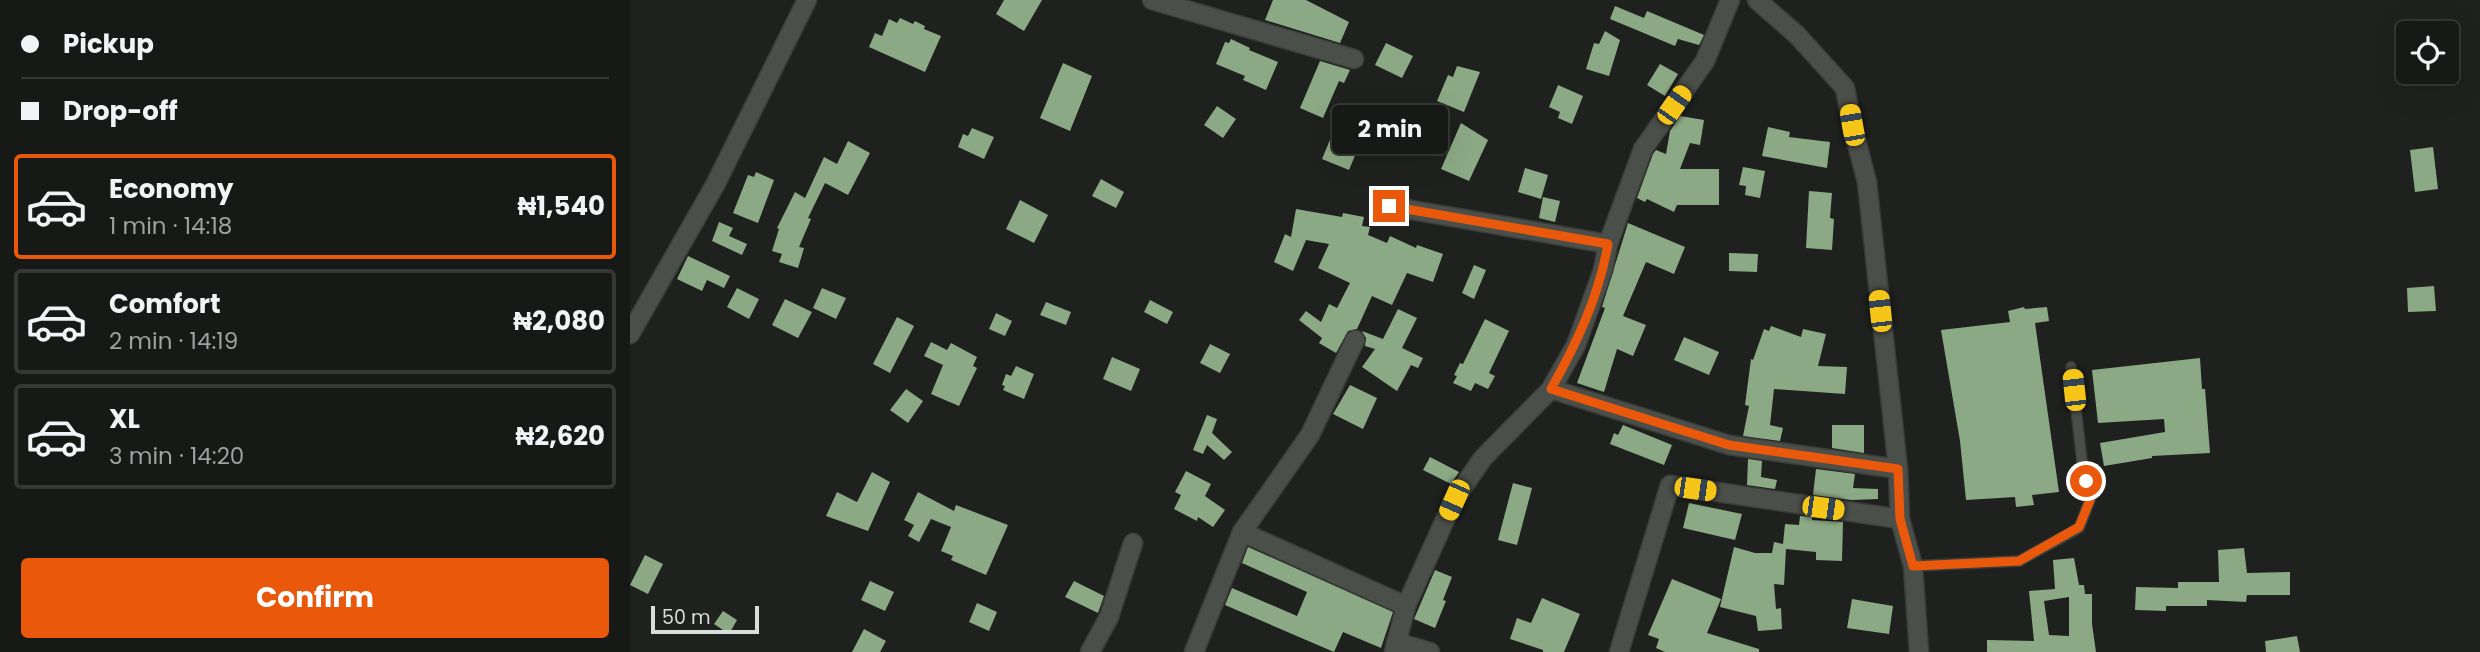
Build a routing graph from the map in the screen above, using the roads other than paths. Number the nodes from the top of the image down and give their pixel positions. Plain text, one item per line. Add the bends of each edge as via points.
1 (807, 0) edge
2 (1152, 0) edge
3 (1730, 0) edge
4 (1758, 0) edge
5 (1354, 59) dead end
6 (1389, 206) dead end
7 (1608, 244) junction
8 (630, 334) edge
9 (1354, 340) dead end
10 (2071, 367) dead end
11 (1551, 389) junction
12 (1898, 469) junction
13 (1900, 519) junction
14 (1242, 532) junction
15 (1133, 544) dead end
16 (1913, 566) junction
17 (1406, 606) junction
18 (1395, 647) edge
19 (1090, 652) edge
20 (1194, 652) edge
21 (1430, 652) edge
22 (1619, 652) edge
23 (1919, 652) edge

1 - 8 street via 715,185
2 - 5 street
3 - 7 street via 1705,61 1643,149
4 - 12 street via 1845,88 1867,182
6 - 7 street
7 - 11 street via 1604,270 1576,345
9 - 14 street via 1310,435
10 - 16 lane via 2090,500 2079,527 2019,561
11 - 12 street via 1729,445
11 - 17 street via 1483,457 1454,500
12 - 13 street
13 - 16 street
13 - 22 street via 1670,485
14 - 17 street
14 - 20 street
15 - 19 street via 1109,617
16 - 23 street
17 - 18 street
18 - 21 street

